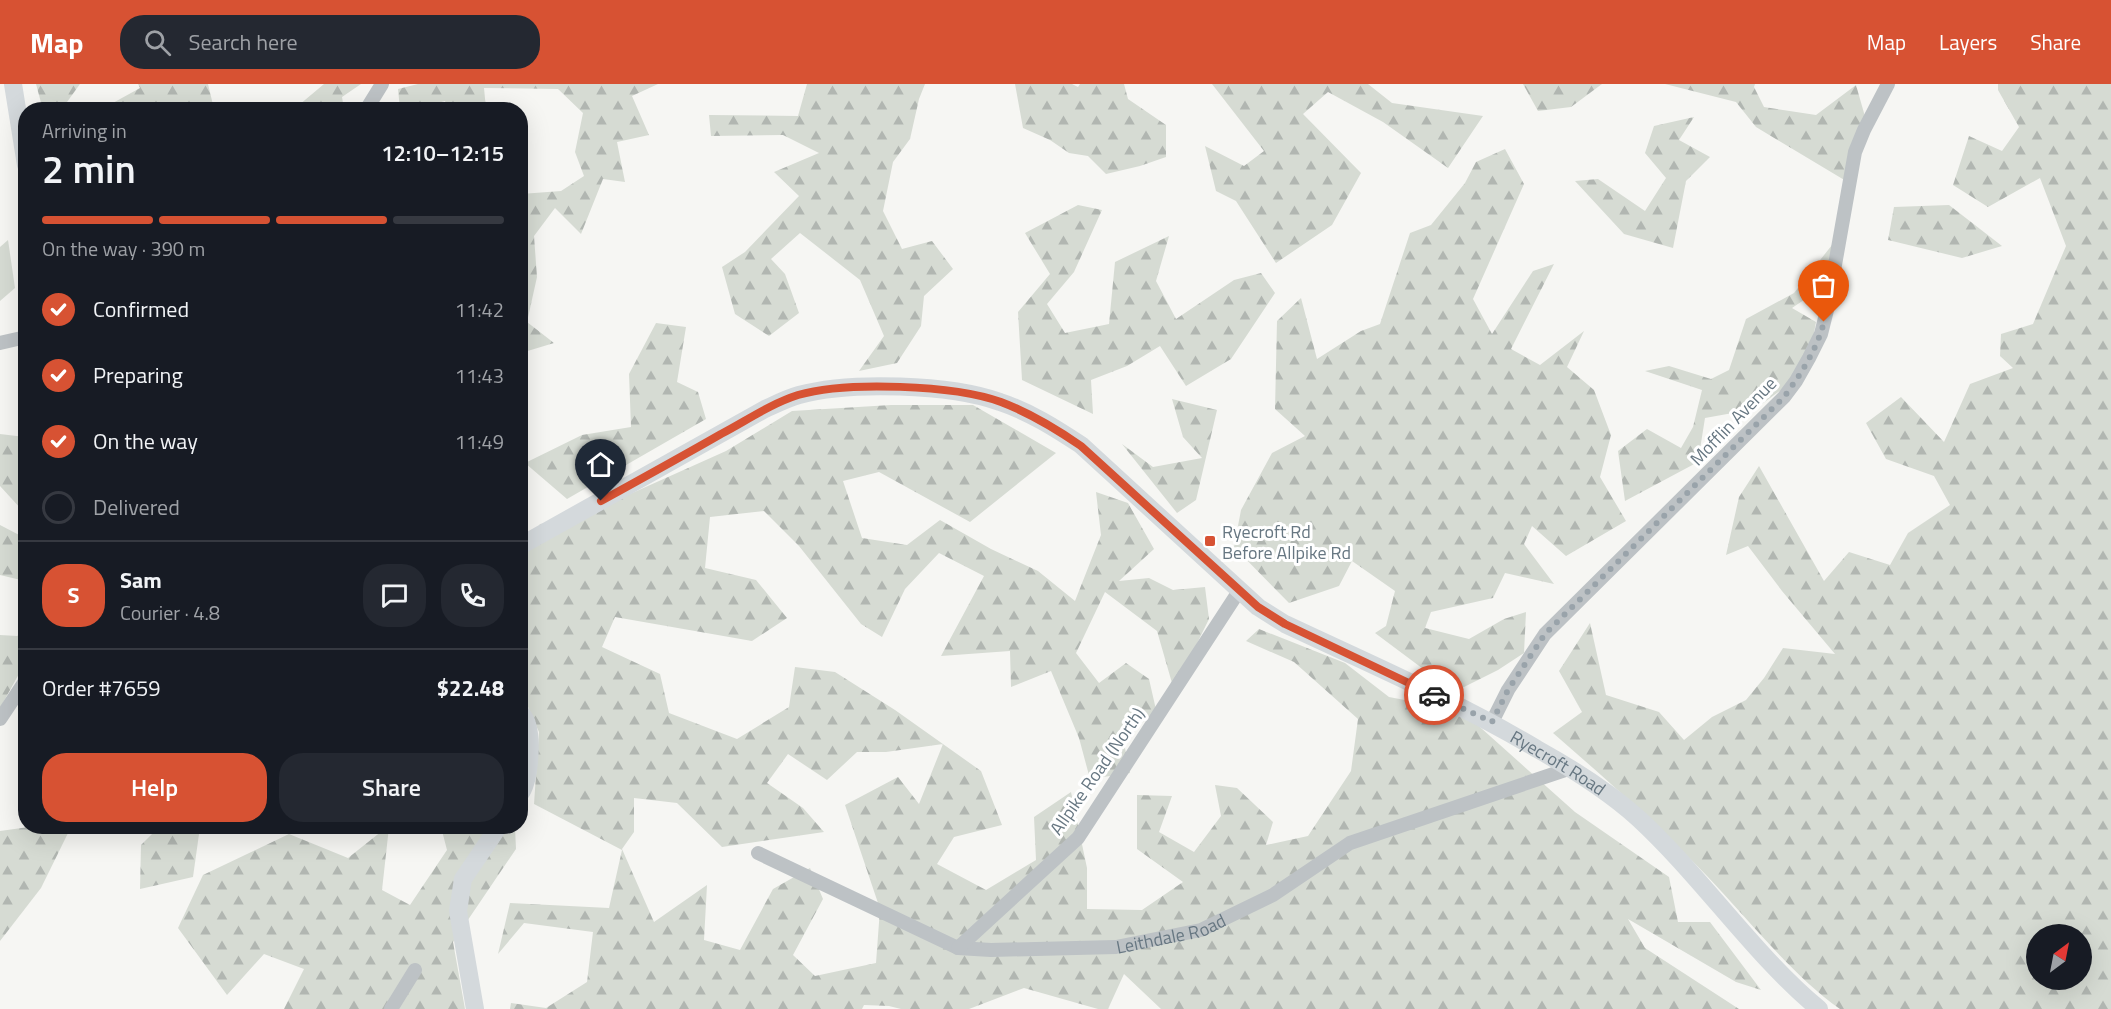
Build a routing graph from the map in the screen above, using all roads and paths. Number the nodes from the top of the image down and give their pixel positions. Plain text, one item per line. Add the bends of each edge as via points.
1 (13, 84) edge
2 (382, 84) edge
3 (1888, 84) edge
4 (371, 102) edge
5 (18, 115) edge
6 (18, 338) edge
7 (0, 344) edge
8 (528, 542) edge
9 (1239, 591) junction
10 (18, 692) edge
11 (0, 719) edge
12 (1492, 722) junction
13 (528, 740) edge
14 (528, 764) edge
15 (1571, 768) junction
16 (494, 834) edge
17 (758, 852) dead end
18 (958, 948) junction
19 (415, 970) dead end
20 (391, 1009) edge
21 (475, 1009) edge
22 (1820, 1009) edge

1 - 5 street
2 - 4 street
3 - 12 street, Mofflin Avenue via 1856,152 1821,334 1796,381 1748,434 1545,634
6 - 7 street
8 - 9 street, Ryecroft Road via 765,409 798,395 858,388 928,389 998,401 1053,427 1081,446
9 - 12 street, Ryecroft Road via 1285,624
9 - 18 street, Allpike Road (North) via 1078,838
10 - 11 street
12 - 15 street, Ryecroft Road
13 - 14 street
15 - 18 street, Leithdale Road via 1350,843 1273,895 1201,930 1116,947
15 - 22 street, Ryecroft Road via 1638,818 1771,962
16 - 21 street via 463,879 458,911
17 - 18 street, Leithdale Road
19 - 20 street

